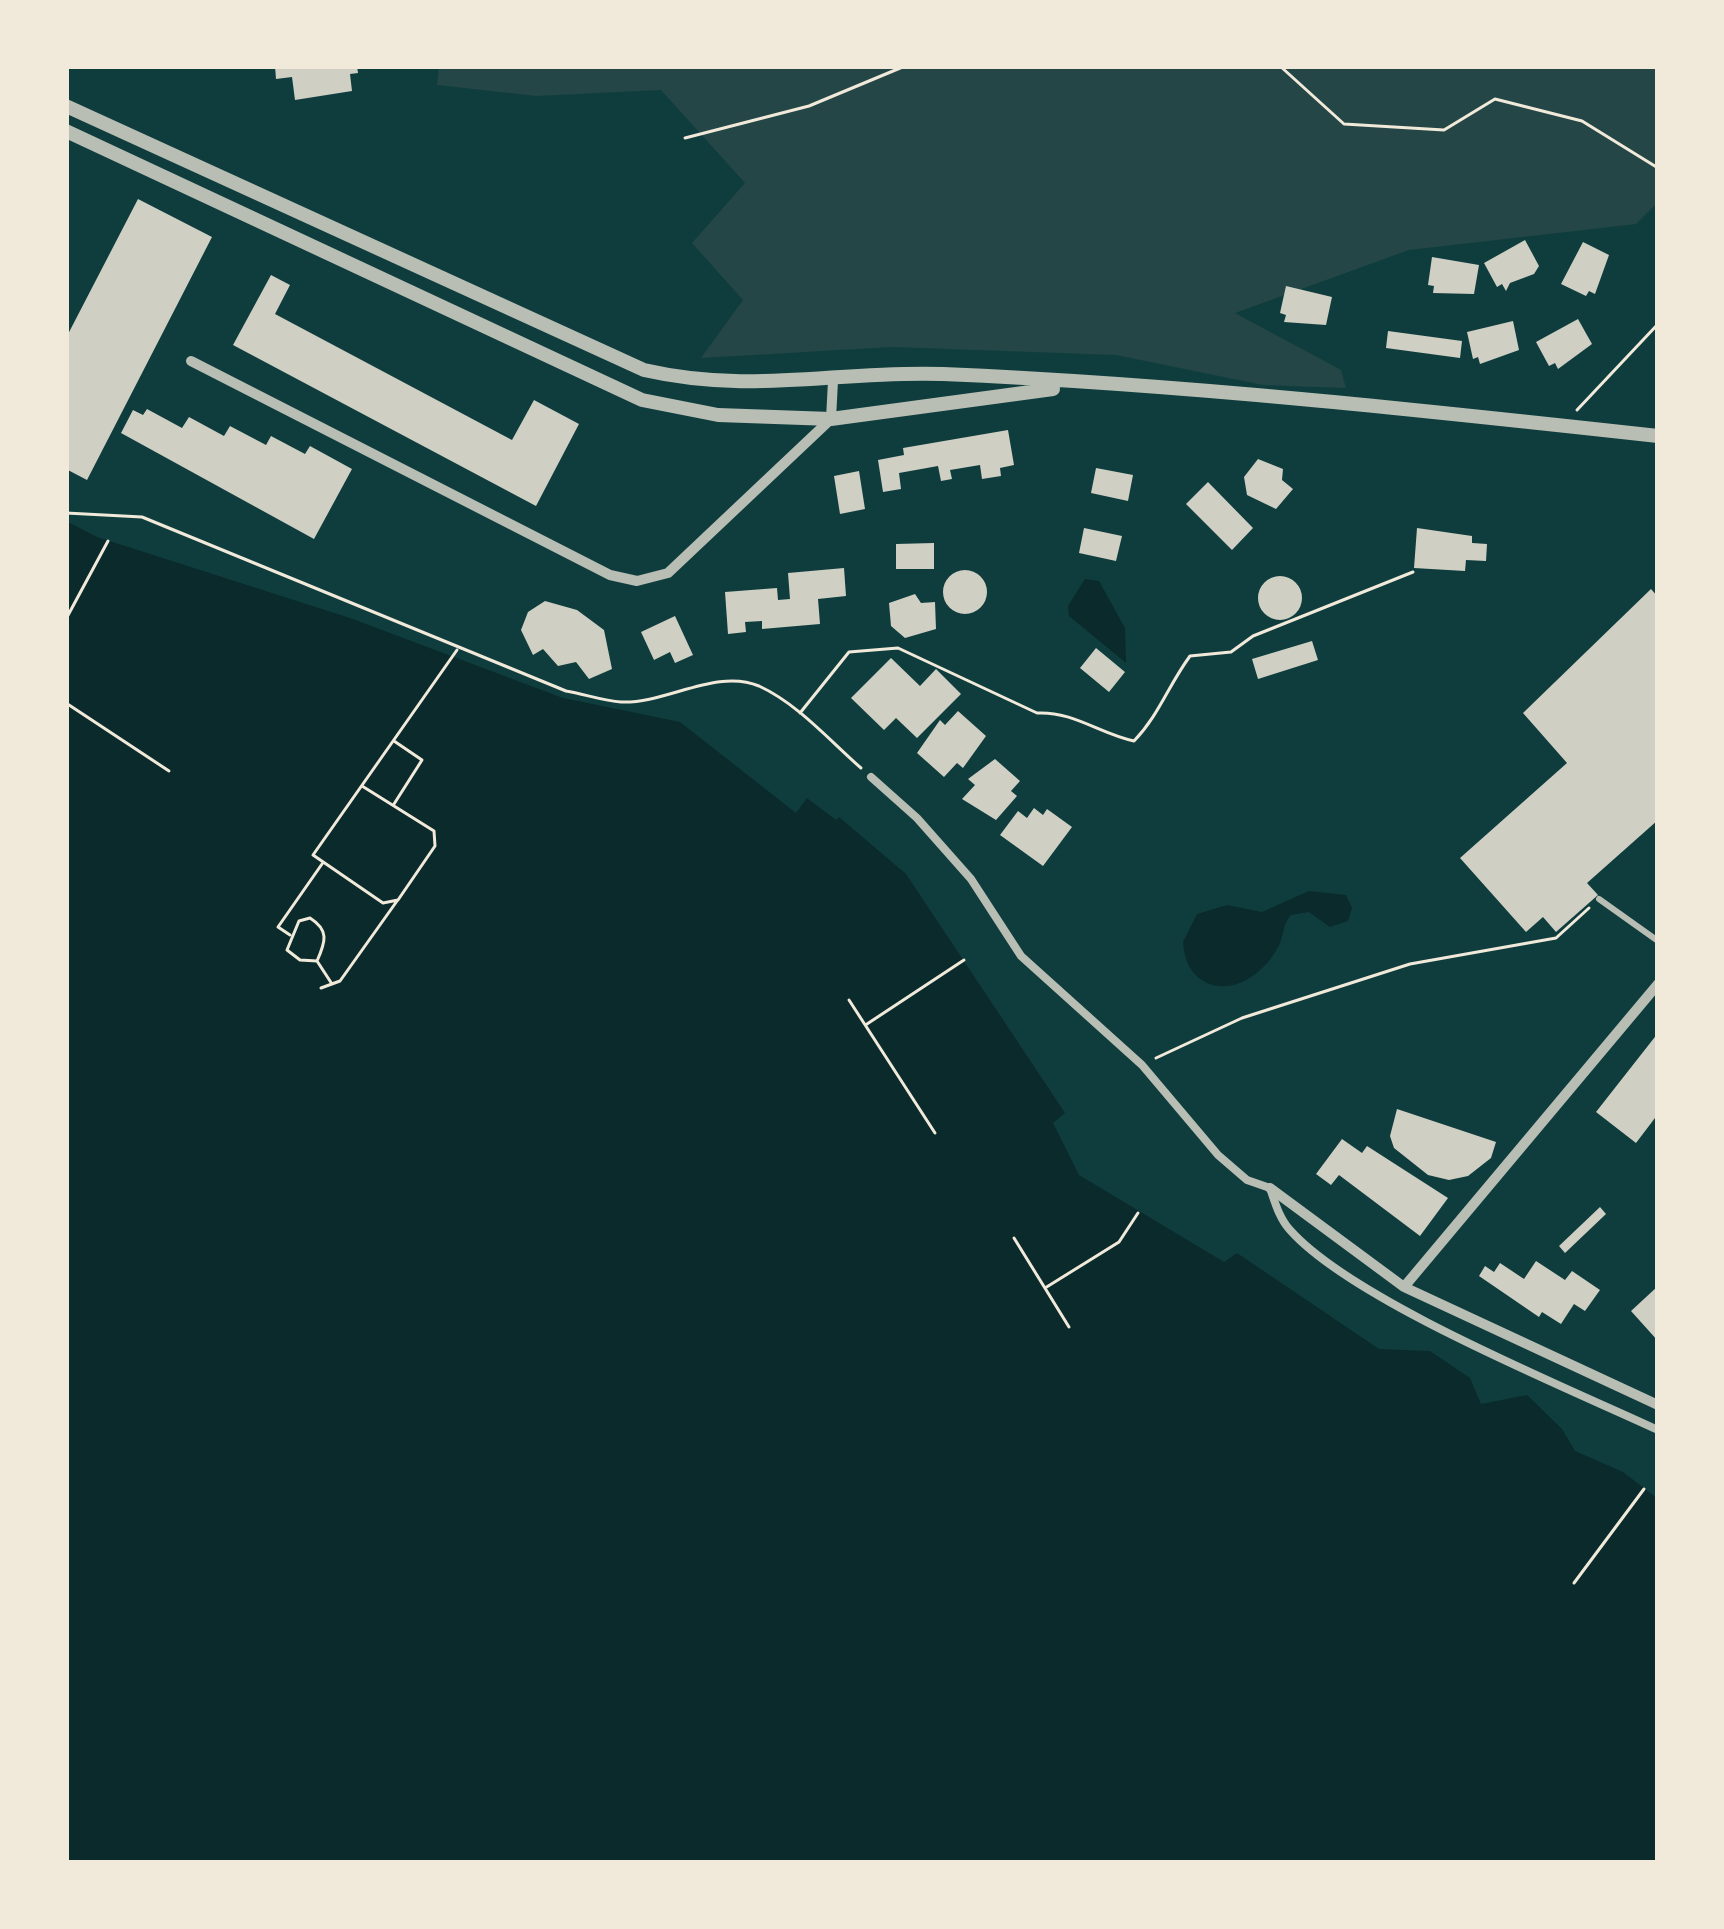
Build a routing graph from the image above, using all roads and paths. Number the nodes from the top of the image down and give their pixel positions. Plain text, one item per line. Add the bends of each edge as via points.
1 (905, 66) edge
2 (1280, 66) edge
3 (66, 106) edge
4 (66, 131) edge
5 (685, 137) dead end
6 (1658, 168) edge
7 (1658, 324) edge
8 (190, 361) dead end
9 (833, 381) junction
10 (1080, 385) junction
11 (831, 419) junction
12 (1562, 426) junction
13 (1658, 436) edge
14 (66, 513) edge
15 (108, 541) dead end
16 (1413, 572) dead end
17 (66, 619) edge
18 (458, 649) junction
19 (66, 703) edge
20 (800, 714) junction
21 (393, 741) junction
22 (169, 771) dead end
23 (871, 777) joint
24 (362, 786) junction
25 (392, 805) junction
26 (323, 862) junction
27 (398, 899) junction
28 (1599, 899) joint
29 (290, 935) junction
30 (1658, 941) edge
31 (964, 960) dead end
32 (317, 961) junction
33 (332, 984) junction
34 (1658, 984) edge
35 (321, 988) dead end
36 (850, 1000) dead end
37 (866, 1025) junction
38 (1142, 1064) junction
39 (935, 1133) dead end
40 (1270, 1188) junction
41 (1138, 1213) dead end
42 (1014, 1238) dead end
43 (1404, 1287) junction
44 (1045, 1288) junction
45 (1069, 1327) dead end
46 (1658, 1405) edge
47 (1658, 1430) edge
48 (1644, 1489) dead end
49 (1574, 1583) dead end

1 - 5 path via 808,106
2 - 6 path via 1344,124 1444,130 1495,99 1582,121
3 - 9 street via 644,370 694,381
4 - 11 street via 642,400 718,415
7 - 12 path
8 - 11 street via 610,575 637,581 668,573
9 - 10 street via 938,374
9 - 11 street
10 - 11 street
10 - 12 street
12 - 13 street
14 - 18 path via 142,517
15 - 17 path
16 - 20 path via 1253,636 1232,652 1190,656 1164,692 1160,714 1134,741 1058,712 1037,713 898,649 849,652
18 - 20 path via 566,691 621,702 720,682 754,684
18 - 21 path
19 - 22 path
20 - 23 path
21 - 24 path
21 - 25 path via 422,760
23 - 38 street via 971,879 1021,956
24 - 25 path
24 - 26 path via 313,855
25 - 27 path via 434,831 435,846
26 - 27 path via 382,903
26 - 29 path via 278,927
27 - 33 path
28 - 30 lane
28 - 38 path via 1556,938 1410,964 1242,1018
29 - 32 path via 291,956
29 - 32 path via 299,921 322,926
31 - 37 path
32 - 33 path
33 - 35 path
34 - 43 street
36 - 37 path
37 - 39 path
38 - 40 street via 1218,1155
40 - 43 street
40 - 47 street via 1290,1230 1358,1281
41 - 44 path via 1119,1242
42 - 44 path
43 - 46 street
44 - 45 path
48 - 49 path

